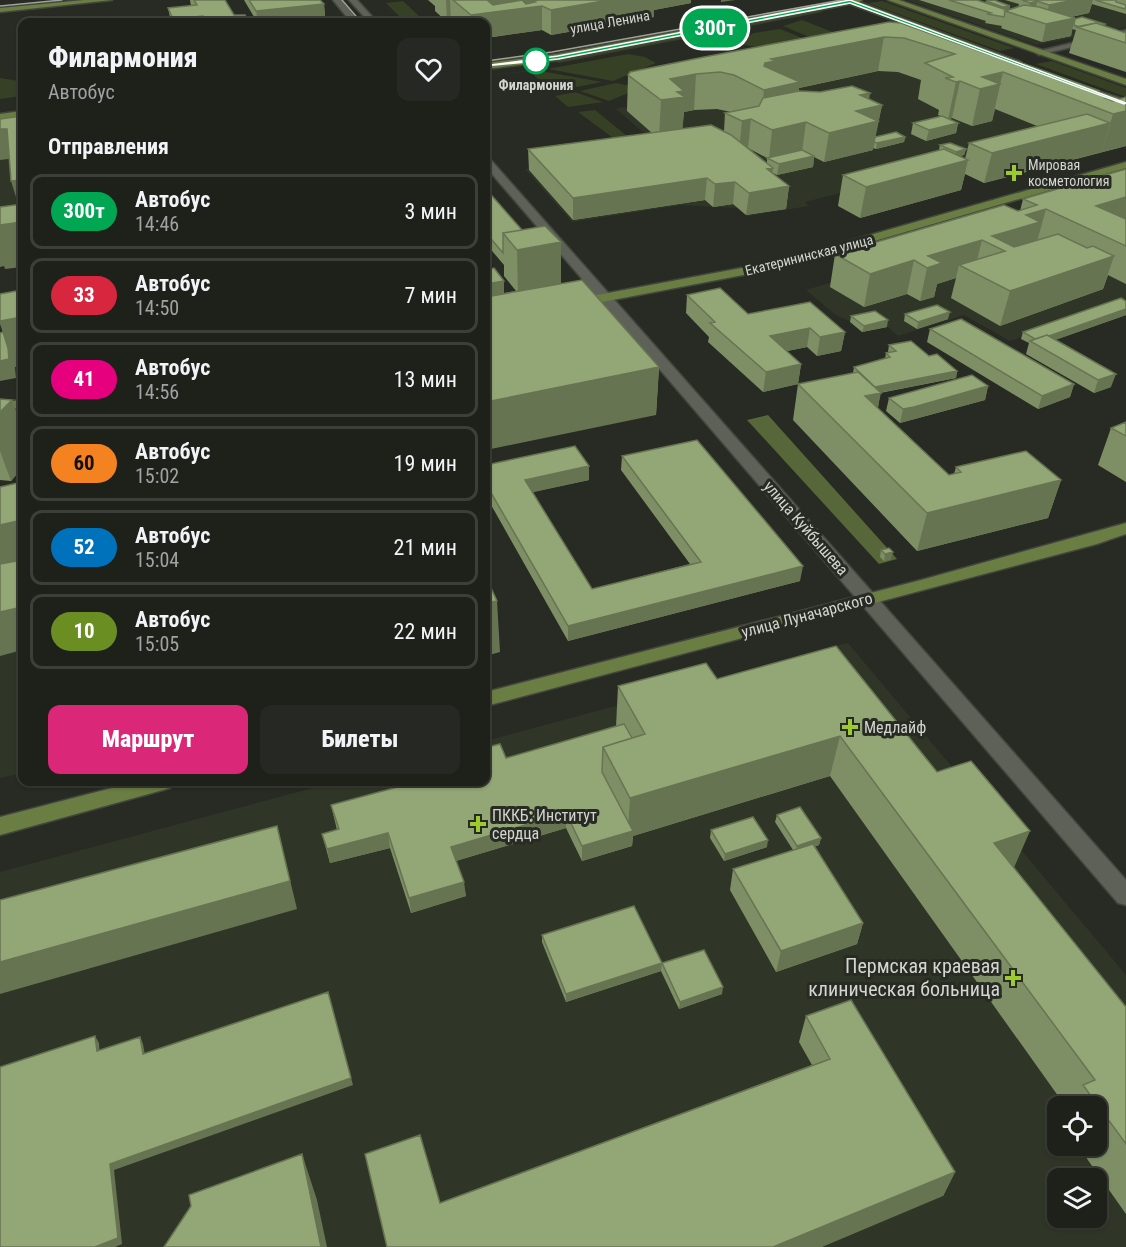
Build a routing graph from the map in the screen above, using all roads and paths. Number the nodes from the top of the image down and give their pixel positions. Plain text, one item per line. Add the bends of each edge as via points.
1 (108, 0) edge
2 (337, 0) edge
3 (353, 0) edge
4 (809, 0) edge
5 (852, 0) edge
6 (892, 0) edge
7 (0, 10) edge
8 (352, 18) edge
9 (369, 18) edge
10 (678, 24) dead end
11 (1126, 32) edge
12 (1039, 51) junction
13 (1008, 59) junction
14 (1025, 65) edge
15 (490, 66) edge
16 (1126, 82) edge
17 (1080, 86) edge
18 (1126, 103) edge
19 (18, 107) edge
20 (0, 109) edge
21 (18, 115) edge
22 (0, 117) edge
23 (1126, 165) edge
24 (490, 168) edge
25 (603, 298) junction
26 (563, 305) edge
27 (18, 404) edge
28 (0, 408) edge
29 (1126, 528) edge
30 (868, 599) junction
31 (490, 698) edge
32 (148, 786) edge
33 (0, 826) edge
34 (1126, 896) edge

1 - 7 main road
2 - 8 main road
3 - 9 main road
4 - 10 main road
5 - 13 main road
5 - 15 main road, улица Ленина via 558,57
6 - 12 main road
11 - 12 main road
12 - 13 main road
12 - 16 main road
13 - 14 main road
17 - 18 main road
19 - 20 main road
21 - 22 main road
23 - 25 main road, Екатерининская улица via 781,264
24 - 25 main road, улица Куйбышева
25 - 26 main road, Екатерининская улица
25 - 30 main road, улица Куйбышева
27 - 28 main road
29 - 30 main road, улица Луначарского
30 - 31 main road, улица Луначарского
30 - 34 main road, улица Куйбышева
32 - 33 main road

